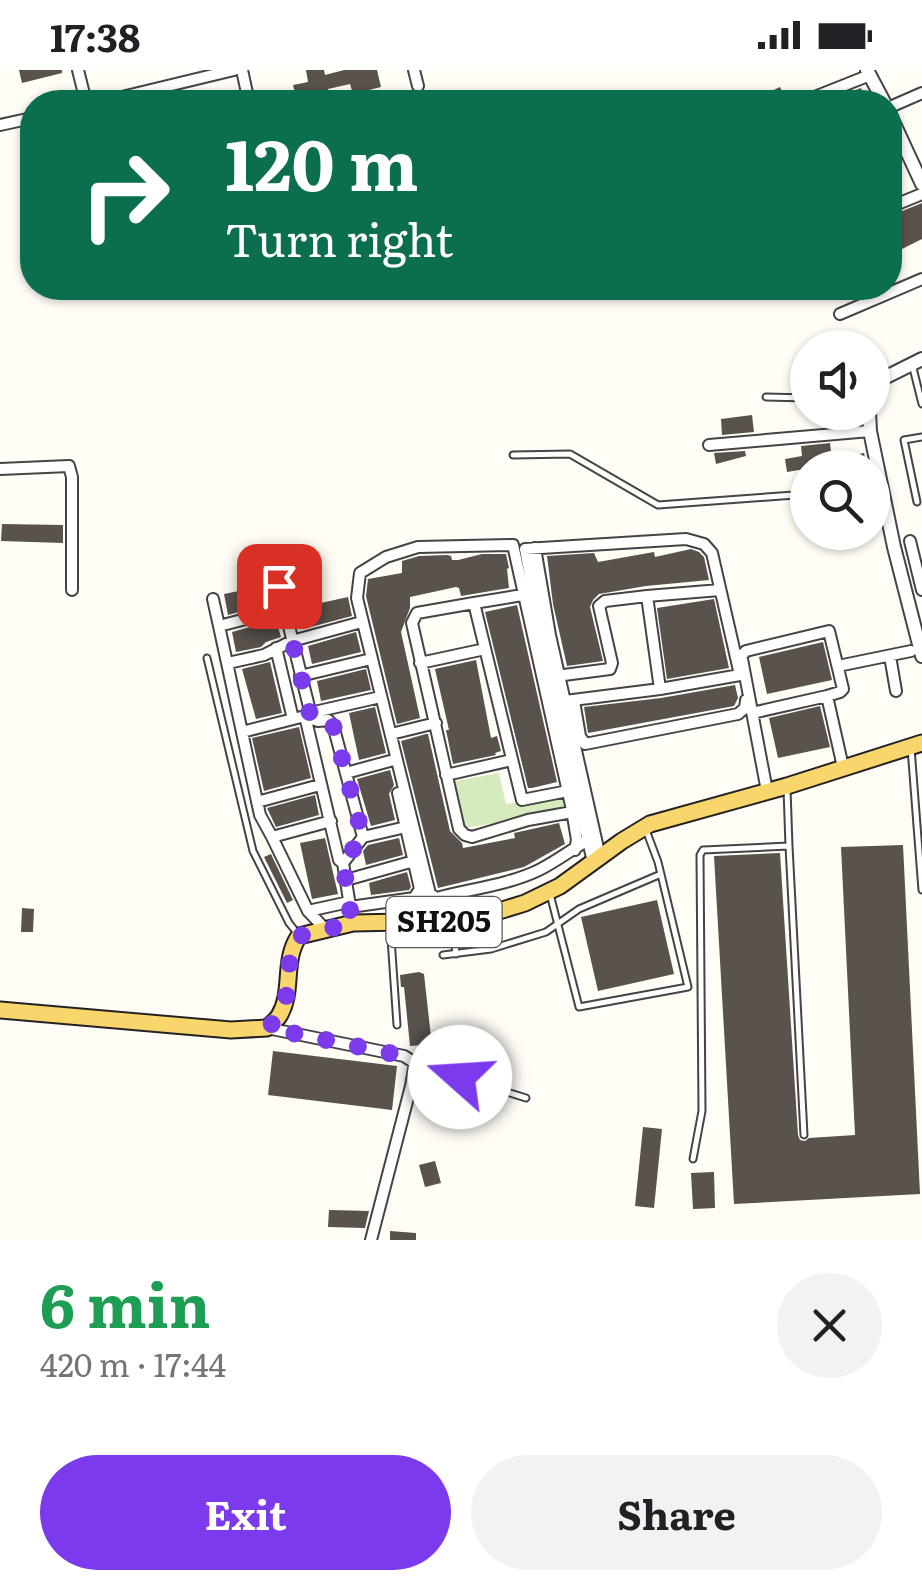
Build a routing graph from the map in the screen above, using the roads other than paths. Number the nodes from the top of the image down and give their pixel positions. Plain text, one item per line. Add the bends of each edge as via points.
1 (234, 70) edge
2 (414, 70) edge
3 (869, 72) edge
4 (418, 86) dead end
5 (160, 88) joint
6 (152, 90) edge
7 (829, 90) edge
8 (902, 140) edge
9 (904, 144) joint
10 (922, 184) edge
11 (873, 300) edge
12 (840, 314) dead end
13 (919, 361) edge
14 (890, 375) edge
15 (766, 397) dead end
16 (790, 398) edge
17 (922, 404) edge
18 (870, 432) joint
19 (922, 437) edge
20 (709, 445) dead end
21 (872, 450) edge
22 (512, 455) dead end
23 (0, 468) edge
24 (790, 495) edge
25 (917, 502) dead end
26 (890, 533) edge
27 (916, 540) edge
28 (894, 547) junction
29 (538, 548) junction
30 (279, 586) dead end
31 (72, 590) dead end
32 (720, 590) junction
33 (351, 592) dead end
34 (532, 593) junction
35 (917, 594) edge
36 (647, 596) junction
37 (213, 599) dead end
38 (474, 603) junction
39 (284, 610) junction
40 (358, 623) junction
41 (220, 626) junction
42 (292, 641) junction
43 (276, 648) junction
44 (485, 649) junction
45 (919, 653) edge
46 (890, 656) junction
47 (206, 658) dead end
48 (367, 660) junction
49 (228, 664) junction
50 (420, 664) junction
51 (838, 666) junction
52 (740, 675) junction
53 (300, 676) junction
54 (559, 676) junction
55 (660, 689) junction
56 (896, 691) dead end
57 (827, 696) junction
58 (376, 698) junction
59 (565, 703) junction
60 (752, 713) junction
61 (310, 714) junction
62 (293, 719) junction
63 (436, 723) junction
64 (242, 732) junction
65 (391, 734) junction
66 (916, 744) edge
67 (390, 760) junction
68 (512, 760) junction
69 (843, 767) junction
70 (346, 773) junction
71 (446, 776) junction
72 (320, 785) junction
73 (787, 786) junction
74 (576, 790) junction
75 (767, 791) junction
76 (257, 802) junction
77 (581, 810) junction
78 (330, 821) junction
79 (406, 826) junction
80 (645, 827) junction
81 (272, 837) junction
82 (363, 837) junction
83 (591, 838) junction
84 (789, 846) junction
85 (575, 850) junction
86 (596, 859) junction
87 (414, 861) junction
88 (343, 862) junction
89 (661, 874) junction
90 (346, 880) junction
91 (420, 889) junction
92 (922, 890) edge
93 (550, 892) junction
94 (308, 911) junction
95 (351, 911) junction
96 (451, 921) junction
97 (427, 922) junction
98 (390, 923) junction
99 (558, 925) junction
100 (324, 928) junction
101 (299, 936) junction
102 (443, 954) dead end
103 (456, 954) junction
104 (0, 1010) edge
105 (398, 1025) dead end
106 (268, 1028) junction
107 (414, 1063) junction
108 (526, 1098) dead end
109 (804, 1135) dead end
110 (693, 1158) dead end
111 (370, 1240) edge

1 - 5 street
2 - 4 street
3 - 7 street
5 - 6 street
8 - 9 street
9 - 10 street
11 - 12 street
13 - 14 street
13 - 17 lane
15 - 16 lane
18 - 20 street
18 - 21 street
19 - 25 lane via 904,440
22 - 24 lane via 570,454 658,504
23 - 31 street via 69,466
26 - 28 street
27 - 28 street
27 - 35 street
28 - 35 street
29 - 32 street via 686,539 712,554
29 - 34 street via 526,550
29 - 54 street
30 - 39 street
32 - 36 street
32 - 52 street
33 - 40 street
34 - 38 street
34 - 54 street
34 - 65 street via 512,545 418,547 360,573 357,598
34 - 74 street
35 - 45 street
36 - 54 street via 602,603 612,666
36 - 55 street
37 - 41 street
38 - 44 street
38 - 50 street via 413,617
39 - 41 street
39 - 42 street
40 - 42 street
40 - 48 street
41 - 49 street
42 - 43 street
42 - 53 street
43 - 49 street
43 - 62 street
44 - 50 street
44 - 68 street
45 - 46 street
46 - 51 street
46 - 56 street
47 - 101 lane via 253,851
48 - 53 street
48 - 58 street
49 - 64 street
50 - 63 street
51 - 57 street via 843,689
51 - 60 street via 828,631 743,652
52 - 55 street
52 - 59 street via 746,706 738,714 585,744
53 - 61 street
54 - 59 street
55 - 59 street
57 - 60 street
57 - 69 street
58 - 61 street
58 - 67 street
59 - 74 street
60 - 75 street
61 - 70 street via 333,725
62 - 64 street
62 - 72 street via 306,716
63 - 65 street
63 - 71 street
64 - 76 street
65 - 85 street via 432,896 520,878
66 - 69 main road, SH205
66 - 92 lane
67 - 70 street
67 - 79 street
68 - 71 street
68 - 74 street via 522,800
69 - 73 main road, SH205
70 - 82 street
71 - 77 street via 459,829 468,837
72 - 76 street
72 - 78 street
73 - 75 main road, SH205
73 - 84 lane
74 - 77 street
75 - 80 main road, SH205
76 - 81 street
77 - 83 street
77 - 85 street
78 - 81 street
78 - 88 street
79 - 82 street
79 - 87 street
80 - 86 main road, SH205
80 - 89 lane
81 - 94 street
82 - 88 street
83 - 85 street
83 - 86 street
84 - 109 lane
84 - 110 lane via 700,855 702,1111
86 - 93 main road, SH205
87 - 90 street
87 - 91 street
88 - 90 street
89 - 99 lane via 579,909
89 - 99 lane via 688,987 579,1007
90 - 95 street
91 - 95 street via 414,898
91 - 97 street
93 - 96 main road, SH205
93 - 99 lane
94 - 95 street
94 - 100 street
95 - 98 main road, SH205
95 - 100 main road, SH205
96 - 97 main road, SH205
96 - 103 lane
97 - 98 main road, SH205
98 - 105 lane
99 - 103 lane
100 - 101 main road, SH205
101 - 106 main road via 290,950 280,1016
102 - 103 lane
104 - 106 main road
106 - 107 street
107 - 108 lane
107 - 111 street

